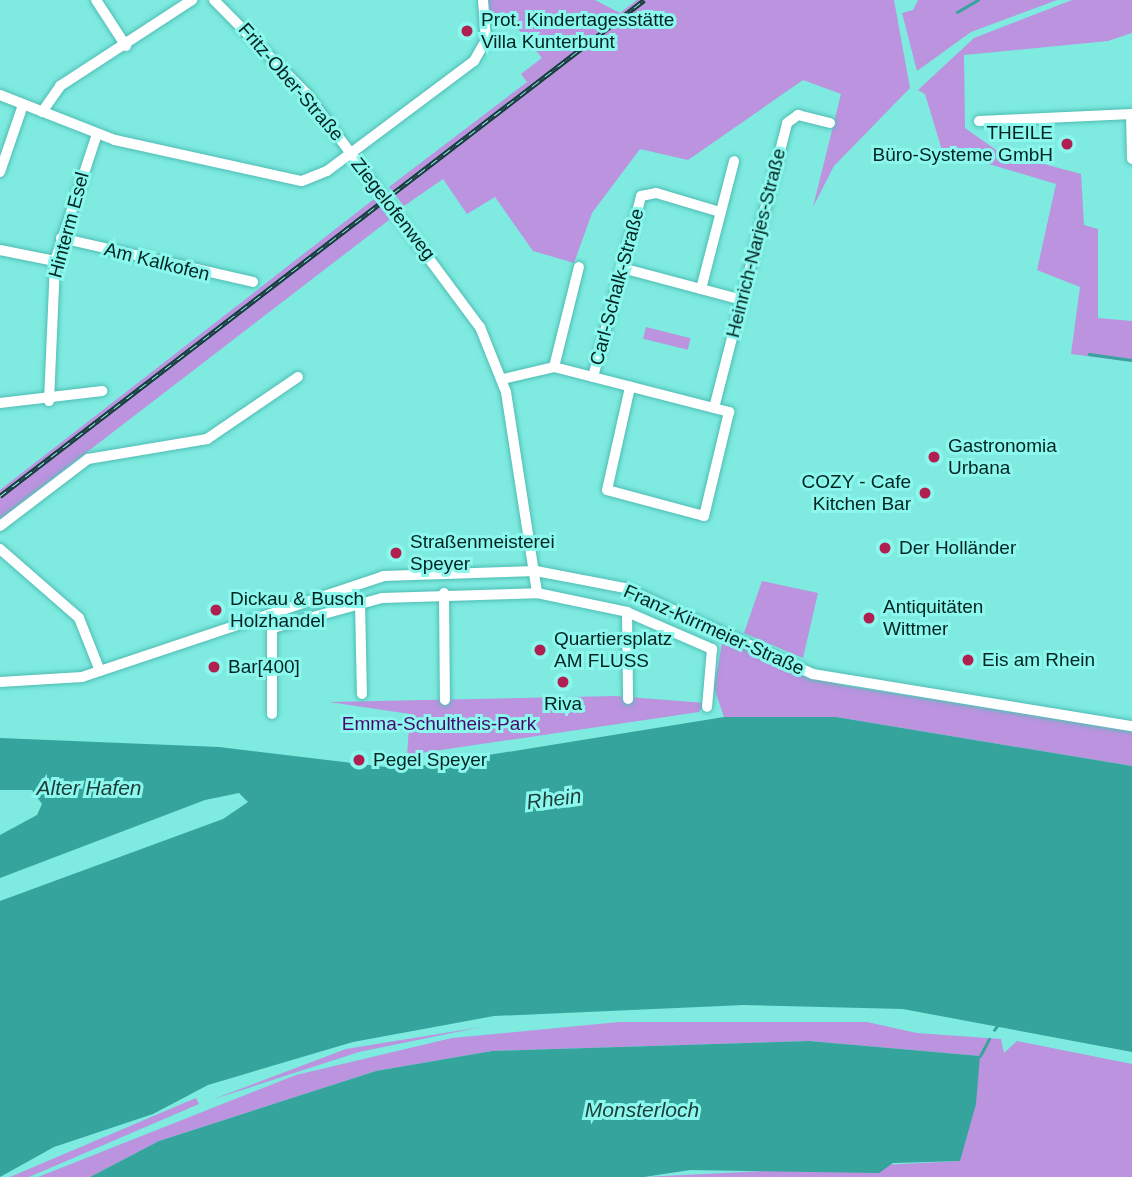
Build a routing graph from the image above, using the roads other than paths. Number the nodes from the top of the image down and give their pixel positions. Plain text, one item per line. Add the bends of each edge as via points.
1 (96, 0) edge
2 (192, 0) edge
3 (214, 0) edge
4 (222, 0) edge
5 (483, 0) edge
6 (230, 13) junction
7 (126, 46) junction
8 (0, 95) edge
9 (23, 105) junction
10 (42, 112) junction
11 (1131, 114) edge
12 (979, 121) dead end
13 (830, 123) dead end
14 (97, 134) junction
15 (351, 152) junction
16 (1132, 159) edge
17 (734, 161) dead end
18 (0, 172) edge
19 (720, 212) junction
20 (61, 238) junction
21 (0, 250) edge
22 (55, 261) junction
23 (579, 267) dead end
24 (622, 268) junction
25 (253, 282) dead end
26 (701, 289) junction
27 (742, 299) junction
28 (554, 367) junction
29 (298, 377) dead end
30 (593, 377) junction
31 (503, 379) junction
32 (629, 387) junction
33 (102, 391) dead end
34 (49, 401) junction
35 (0, 402) edge
36 (714, 408) junction
37 (0, 526) edge
38 (0, 549) edge
39 (536, 571) junction
40 (444, 593) junction
41 (537, 593) junction
42 (360, 602) junction
43 (271, 611) junction
44 (627, 611) junction
45 (273, 628) junction
46 (718, 631) junction
47 (712, 649) junction
48 (100, 671) junction
49 (0, 682) edge
50 (362, 694) dead end
51 (628, 699) dead end
52 (445, 700) dead end
53 (706, 707) dead end
54 (272, 714) dead end
55 (1132, 726) edge

1 - 7 street
2 - 7 street
3 - 6 street, Fritz-Ober-Straße
4 - 6 street, Fritz-Ober-Straße
5 - 15 street via 486,40 474,61
6 - 15 street, Fritz-Ober-Straße
7 - 10 street via 53,92
8 - 9 street, Ziegelofenweg
9 - 10 street, Ziegelofenweg
9 - 18 street
10 - 14 street, Ziegelofenweg
11 - 12 street
11 - 16 street
13 - 27 street, Heinrich-Narjes-Straße via 798,116 787,123
14 - 15 street, Ziegelofenweg via 290,181 316,177
14 - 20 street, Hinterm Esel
15 - 31 street, Ziegelofenweg via 466,304
17 - 19 street
19 - 24 street, Carl-Schalk-Straße via 646,192
19 - 26 street
20 - 22 street, Hinterm Esel
20 - 25 street, Am Kalkofen
21 - 22 street
22 - 34 street, Hinterm Esel
23 - 28 street
24 - 26 street
24 - 30 street, Carl-Schalk-Straße
26 - 27 street
27 - 36 street, Heinrich-Narjes-Straße
28 - 30 street
28 - 31 street
29 - 37 street via 207,439 88,459
30 - 32 street
31 - 39 street, Ziegelofenweg
32 - 36 street
32 - 36 street via 607,491 701,518 729,412
33 - 34 street
34 - 35 street
38 - 48 street via 79,618
39 - 41 street, Ziegelofenweg
39 - 43 street, Franz-Kirrmeier-Straße via 383,576
39 - 46 street, Franz-Kirrmeier-Straße via 625,588
40 - 41 street
40 - 42 street
40 - 52 street
41 - 44 street
42 - 45 street
42 - 50 street
43 - 45 street
43 - 48 street, Franz-Kirrmeier-Straße
44 - 47 street
44 - 51 street
45 - 54 street
46 - 47 street
46 - 55 street, Franz-Kirrmeier-Straße via 835,679
47 - 53 street
48 - 49 street, Franz-Kirrmeier-Straße via 56,682

